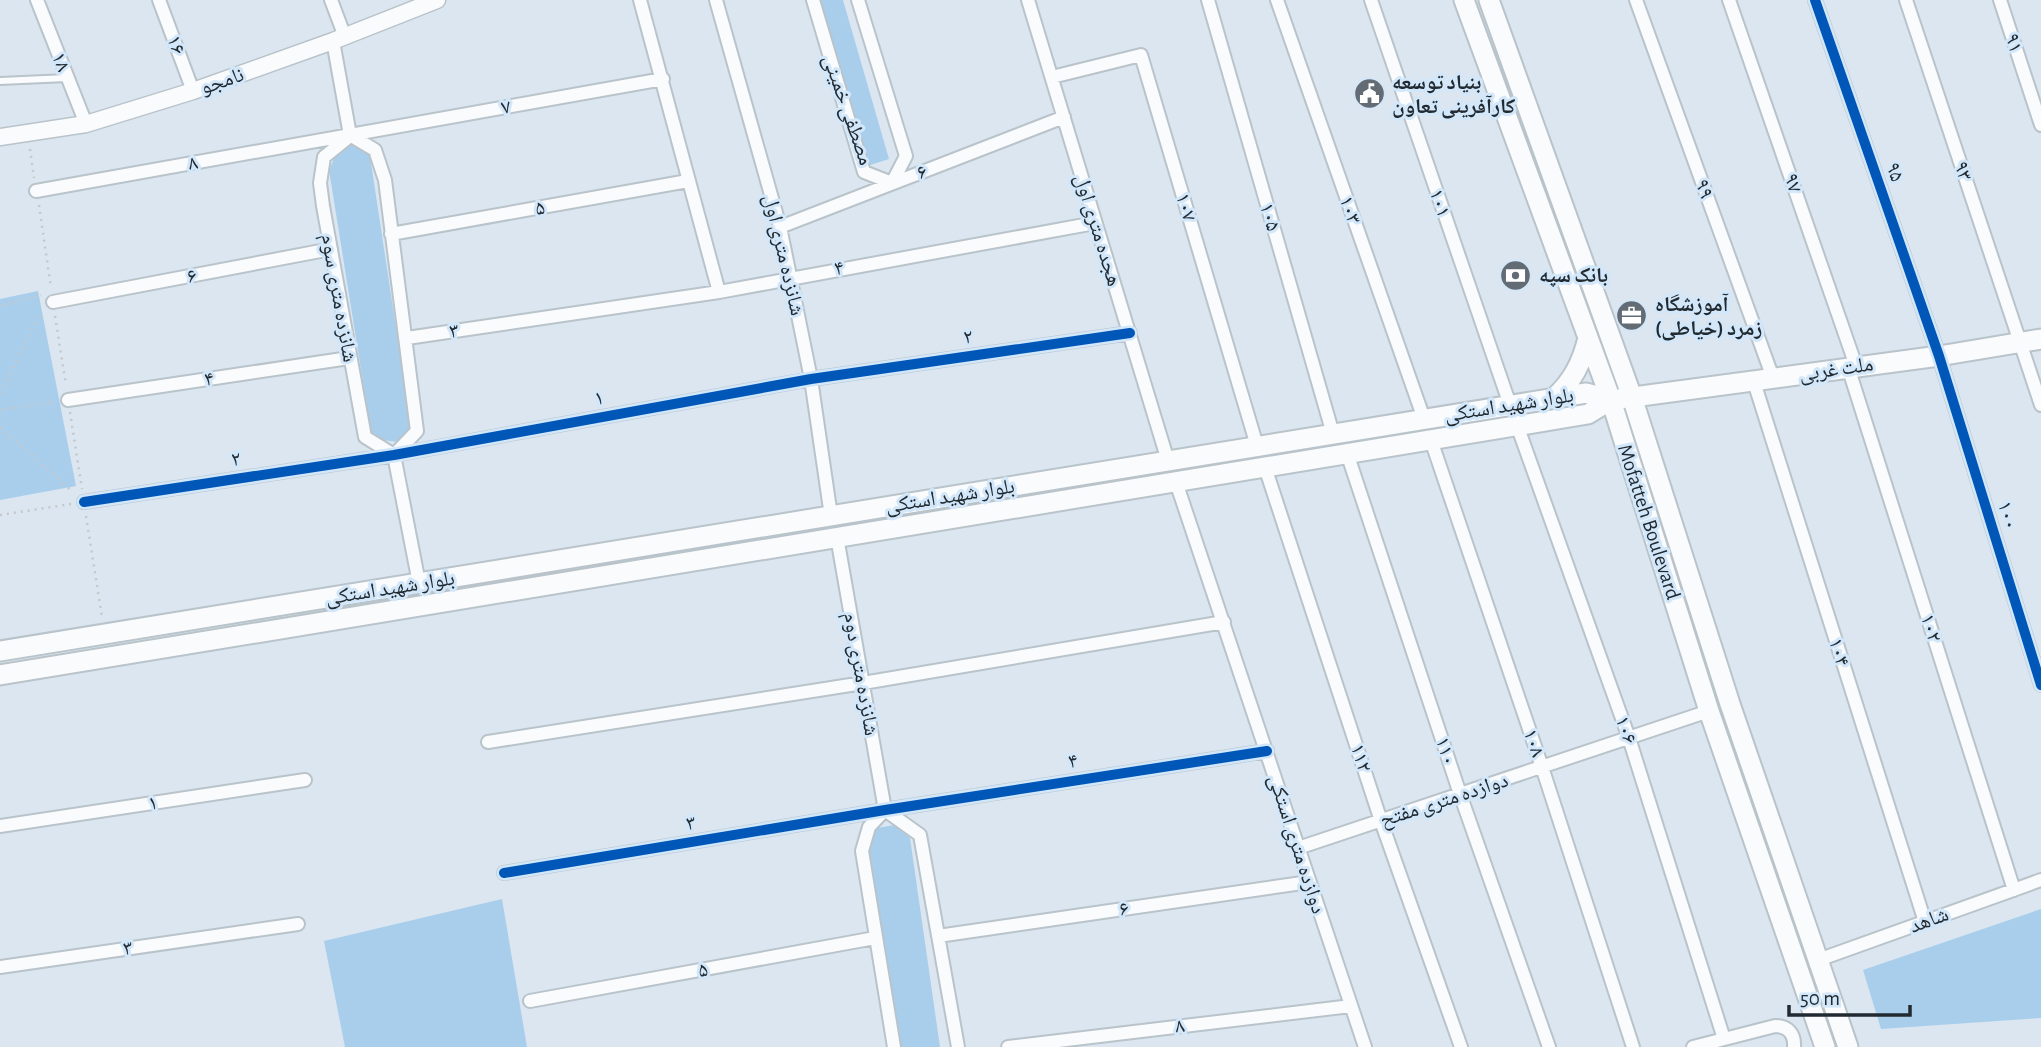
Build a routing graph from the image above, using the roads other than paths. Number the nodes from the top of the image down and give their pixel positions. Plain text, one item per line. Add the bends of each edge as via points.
1 (37, 0) edge
2 (159, 0) edge
3 (331, 0) edge
4 (437, 0) edge
5 (640, 0) edge
6 (716, 0) edge
7 (813, 0) edge
8 (859, 0) edge
9 (1029, 0) edge
10 (1208, 0) edge
11 (1277, 0) edge
12 (1371, 0) edge
13 (1464, 0) edge
14 (1489, 0) edge
15 (1636, 0) edge
16 (1729, 0) edge
17 (1815, 0) edge
18 (1906, 0) edge
19 (2000, 0) edge
20 (339, 39) junction
21 (68, 78) junction
22 (1052, 78) junction
23 (663, 79) junction
24 (0, 81) edge
25 (193, 91) junction
26 (1064, 117) junction
27 (86, 124) junction
28 (2041, 125) edge
29 (350, 135) junction
30 (0, 137) edge
31 (688, 181) junction
32 (892, 183) junction
33 (36, 191) road end
34 (1094, 223) junction
35 (780, 227) junction
36 (391, 234) junction
37 (331, 249) junction
38 (791, 277) junction
39 (719, 292) junction
40 (53, 297) road end
41 (1130, 333) junction
42 (407, 338) junction
43 (1588, 338) junction
44 (2041, 339) edge
45 (2020, 342) junction
46 (1939, 356) junction
47 (349, 358) junction
48 (1852, 366) junction
49 (811, 379) junction
50 (1763, 380) junction
51 (1632, 397) junction
52 (1554, 398) junction
53 (68, 400) road end
54 (1611, 400) junction
55 (1510, 405) junction
56 (2041, 405) edge
57 (1424, 419) junction
58 (1517, 425) junction
59 (1333, 434) junction
60 (1431, 440) junction
61 (1257, 446) junction
62 (1348, 453) junction
63 (394, 455) junction
64 (1168, 461) junction
65 (1265, 467) junction
66 (1176, 482) junction
67 (84, 502) road end
68 (831, 516) junction
69 (705, 536) junction
70 (837, 537) junction
71 (708, 559) junction
72 (419, 583) junction
73 (1224, 622) junction
74 (0, 651) edge
75 (0, 675) edge
76 (863, 683) junction
77 (2041, 685) edge
78 (1709, 712) junction
79 (1629, 738) junction
80 (488, 742) dead end
81 (1267, 751) junction
82 (1542, 767) junction
83 (305, 780) dead end
84 (1460, 794) junction
85 (1763, 802) junction
86 (885, 810) junction
87 (1743, 810) junction
88 (1381, 821) junction
89 (0, 826) edge
90 (1298, 848) junction
91 (504, 873) dead end
92 (2041, 880) edge
93 (1310, 882) junction
94 (2014, 890) junction
95 (1924, 922) junction
96 (298, 924) dead end
97 (938, 936) junction
98 (875, 938) junction
99 (1818, 960) junction
100 (0, 967) edge
101 (530, 1001) dead end
102 (1351, 1006) junction
103 (1724, 1039) junction
104 (1822, 1039) edge
105 (1794, 1043) edge
106 (894, 1047) edge
107 (958, 1047) edge
108 (1008, 1047) edge
109 (1365, 1047) edge
110 (1461, 1047) edge
111 (1549, 1047) edge
112 (1633, 1047) edge
113 (1693, 1047) edge
114 (1834, 1047) edge
115 (1848, 1047) edge

1 - 21 street, ۱۸
2 - 25 street, ۱۶
3 - 20 street
4 - 20 street, نامجو
5 - 23 street
6 - 35 street, شانزده متری اول
7 - 32 street, مصطفی خمینی via 864,172
8 - 32 street, مصطفی خمینی via 905,156
9 - 22 street, هجده متری اول
10 - 59 street, ۱۰۵
11 - 57 street, ۱۰۳
12 - 55 street, ۱۰۱
13 - 43 main road, Mofatteh Boulevard
14 - 51 main road, Mofatteh Boulevard
15 - 50 street, ۹۹
16 - 48 street, ۹۷
17 - 46 street, ۹۵
18 - 45 street, ۹۳
19 - 28 street, ۹۱
20 - 25 street, نامجو
20 - 29 street
21 - 24 lane
21 - 27 street, ۱۸
22 - 26 street, هجده متری اول
22 - 61 street, ۱۰۷ via 1141,55
23 - 29 street, ۷
23 - 31 street
25 - 27 street, نامجو
26 - 32 street, ۶
26 - 34 street, هجده متری اول
27 - 30 street, نامجو
29 - 33 street, ۸
29 - 36 street via 375,150 385,180
29 - 37 street, شانزده متری سوم via 324,157 320,183
31 - 36 street, ۵
31 - 39 street
32 - 35 street, ۶
34 - 38 street, ۴
34 - 41 street, هجده متری اول
35 - 38 street, شانزده متری اول
36 - 42 street
37 - 40 street, ۶
37 - 47 street, شانزده متری سوم
38 - 39 street, ۳
38 - 49 street, شانزده متری اول
39 - 42 street, ۳
41 - 49 street, ۲
41 - 64 street, هجده متری اول
42 - 63 street via 417,430
43 - 52 main road via 1582,362
43 - 54 main road, Mofatteh Boulevard
44 - 45 main road, ملت غربی
45 - 46 main road, ملت غربی
45 - 56 street, ۹۳
46 - 48 main road, ملت غربی
46 - 77 street, ۱۰۰
47 - 53 street, ۴
47 - 63 street, شانزده متری سوم via 365,437
48 - 50 main road, ملت غربی
48 - 94 street, ۱۰۲
49 - 63 street, ۱
49 - 68 street, شانزده متری اول
50 - 51 main road, ملت غربی
50 - 95 street, ۱۰۴
51 - 54 main road, ملت غربی
51 - 85 main road, Mofatteh Boulevard
52 - 54 main road, بلوار شهید استکی via 1586,393
52 - 55 main road, بلوار شهید استکی
54 - 58 main road, بلوار شهید استکی via 1588,414
54 - 78 main road, Mofatteh Boulevard
55 - 57 main road, بلوار شهید استکی
57 - 59 main road, بلوار شهید استکی
58 - 60 main road, بلوار شهید استکی
58 - 79 street, ۱۰۶
59 - 61 main road, بلوار شهید استکی
60 - 62 main road, بلوار شهید استکی
60 - 82 street, ۱۰۸
61 - 64 main road, بلوار شهید استکی
62 - 65 main road, بلوار شهید استکی
62 - 84 street, ۱۱۰
63 - 67 street, ۲
63 - 72 street
64 - 68 main road, بلوار شهید استکی
65 - 66 main road, بلوار شهید استکی
65 - 88 street, ۱۱۲
66 - 70 main road, بلوار شهید استکی
66 - 73 street, دوازده متری استکی
68 - 69 main road, بلوار شهید استکی
69 - 71 main road
69 - 72 main road, بلوار شهید استکی
70 - 71 main road, بلوار شهید استکی
70 - 76 street, شانزده متری دوم
71 - 75 main road, بلوار شهید استکی
72 - 74 main road, بلوار شهید استکی
73 - 76 street
73 - 81 street, دوازده متری استکی
76 - 80 street
76 - 86 street, شانزده متری دوم
78 - 79 street, دوازده متری مفتح
78 - 87 main road, Mofatteh Boulevard
79 - 82 street, دوازده متری مفتح
79 - 103 street, ۱۰۶
81 - 86 street, ۴
81 - 90 street, دوازده متری استکی
82 - 84 street, دوازده متری مفتح
82 - 112 street, ۱۰۸
83 - 89 street, ۱
84 - 88 street, دوازده متری مفتح
84 - 111 street, ۱۱۰
85 - 87 main road
85 - 99 main road, Mofatteh Boulevard
86 - 91 street, ۳
86 - 97 street via 920,835
86 - 98 street via 869,827 862,851
87 - 104 main road, Mofatteh Boulevard
88 - 90 street, دوازده متری مفتح
88 - 110 street, ۱۱۲
90 - 93 street, دوازده متری استکی
92 - 94 street, شاهد
93 - 97 street, ۶
93 - 102 street, دوازده متری استکی
94 - 95 street, شاهد
95 - 99 street, شاهد
96 - 100 street, ۳
97 - 107 street
98 - 101 street, ۵
98 - 106 street
99 - 115 main road, Mofatteh Boulevard
102 - 108 street, ۸
102 - 109 street, دوازده متری استکی
103 - 105 street via 1783,1026
103 - 113 street
104 - 105 street
104 - 114 main road

